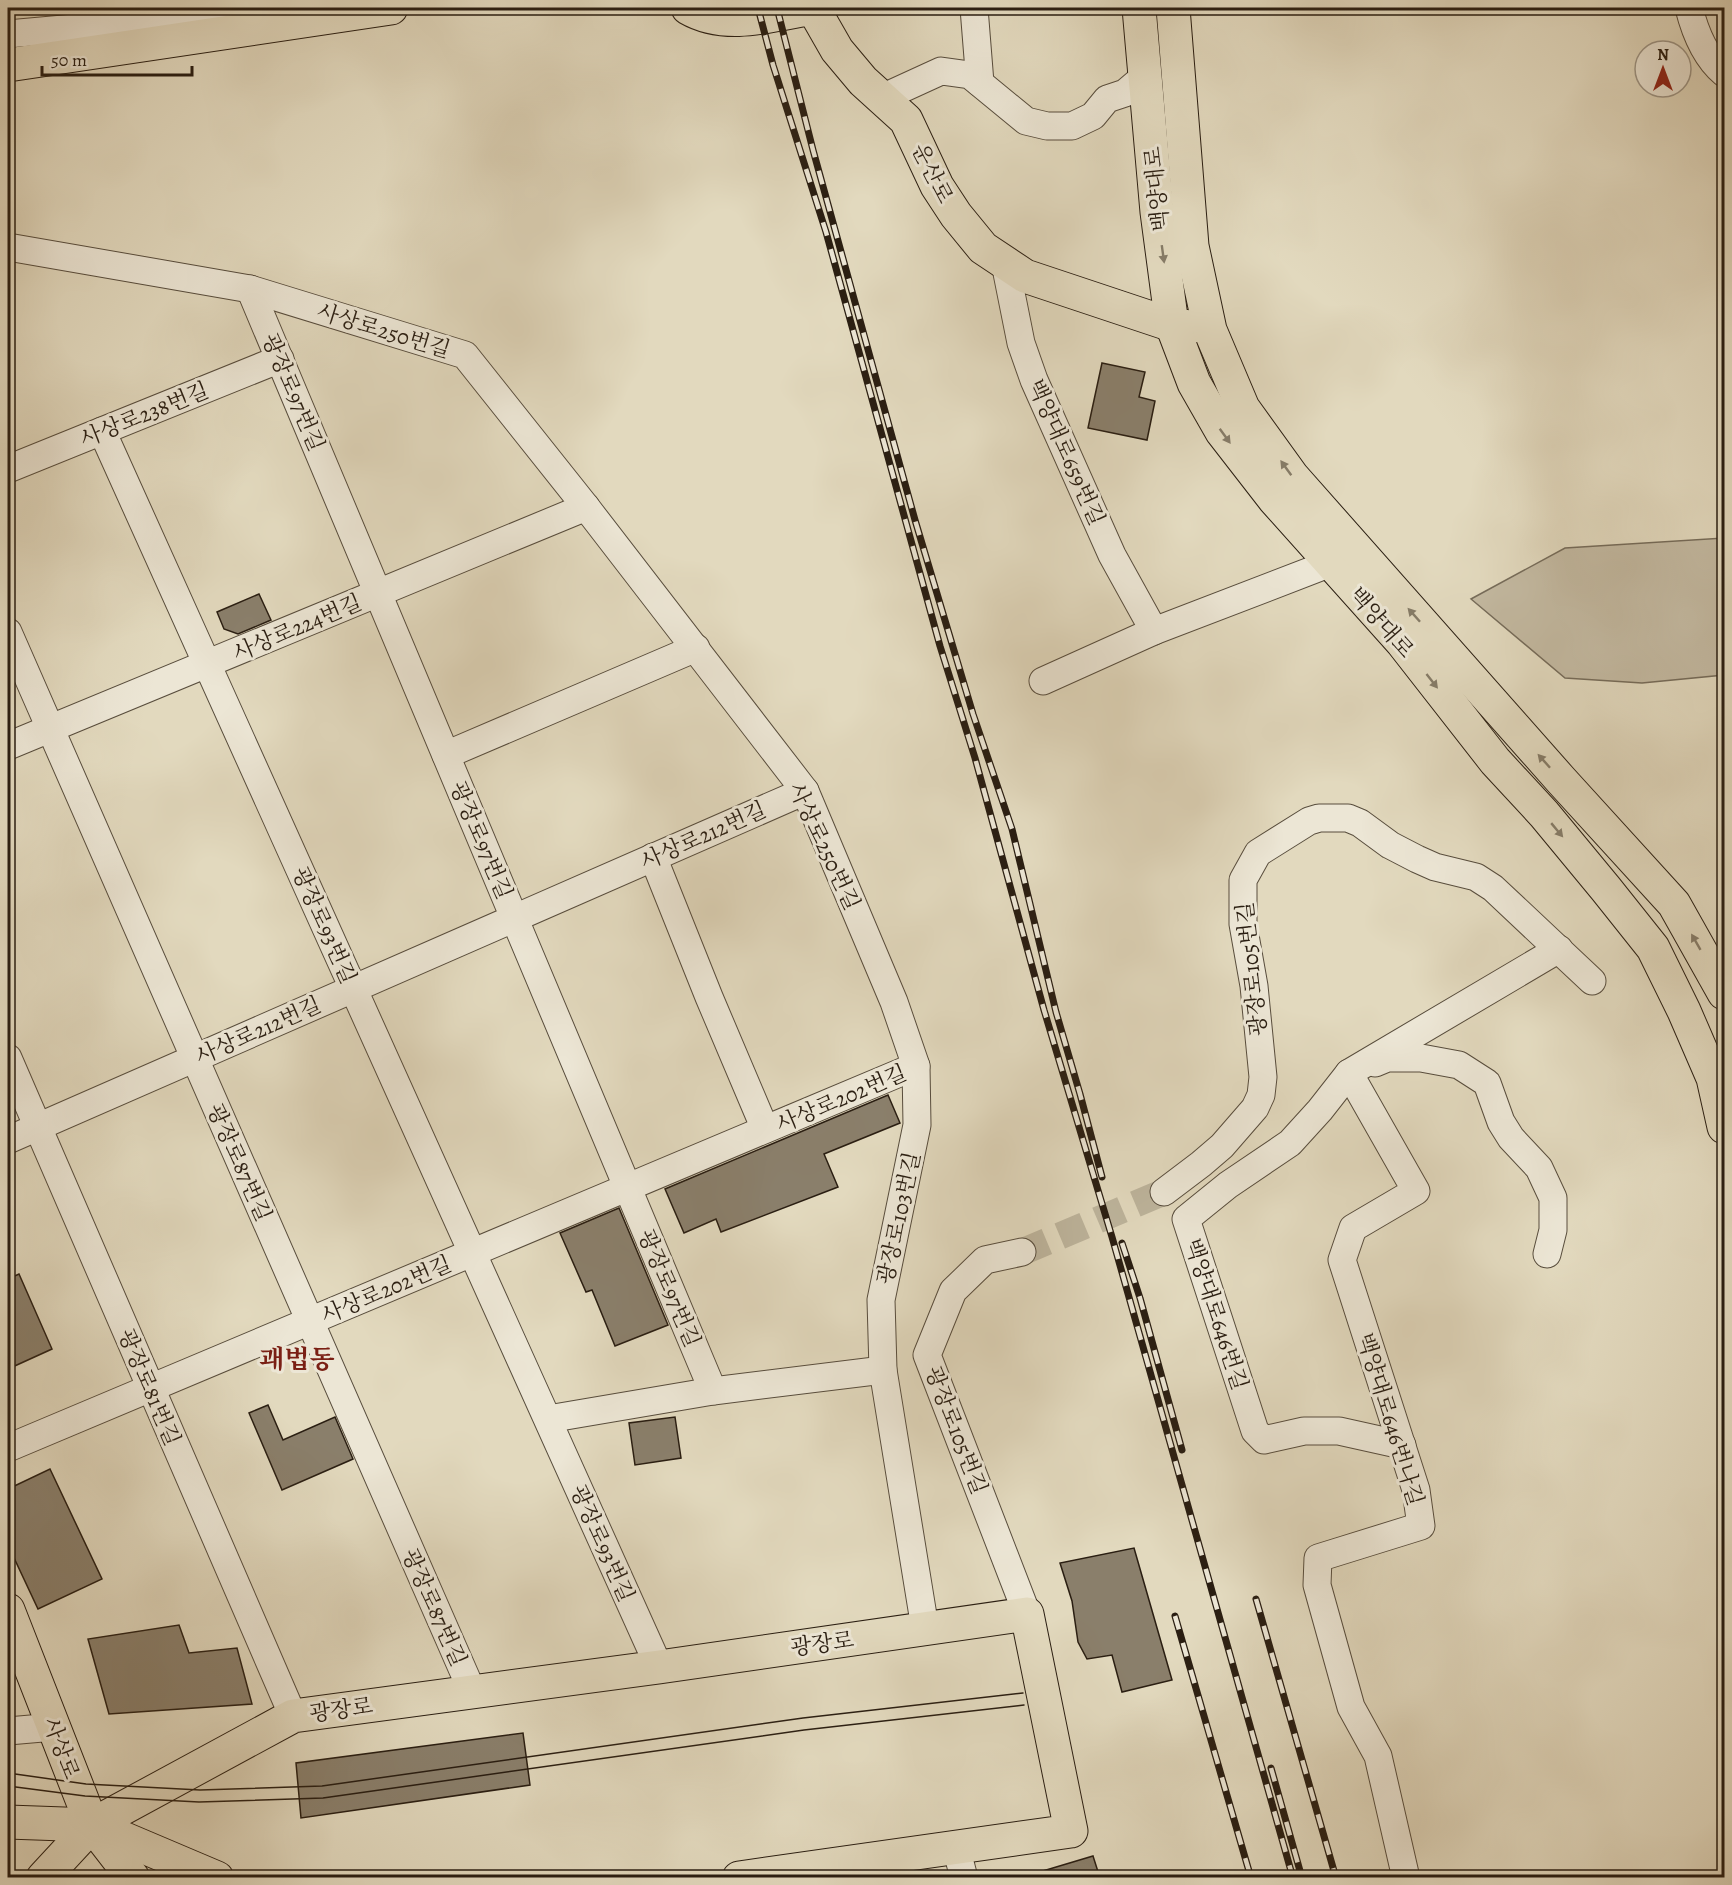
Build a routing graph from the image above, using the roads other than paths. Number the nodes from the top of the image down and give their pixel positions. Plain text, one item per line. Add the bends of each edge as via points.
1 (271, 8) edge
2 (391, 8) edge
3 (688, 8) edge
4 (813, 8) edge
5 (974, 8) edge
6 (1139, 8) edge
7 (1173, 8) edge
8 (1689, 8) edge
9 (8, 34) edge
10 (8, 65) edge
11 (1725, 73) edge
12 (1145, 76) junction
13 (980, 83) junction
14 (882, 98) junction
15 (8, 248) edge
16 (1005, 263) junction
17 (250, 289) junction
18 (1172, 325) junction
19 (1210, 330) junction
20 (280, 359) junction
21 (102, 431) junction
22 (8, 469) edge
23 (586, 507) junction
24 (1331, 563) junction
25 (378, 593) junction
26 (1154, 631) junction
27 (8, 632) edge
28 (696, 648) junction
29 (207, 664) junction
30 (1043, 681) dead end
31 (50, 729) junction
32 (8, 747) edge
33 (446, 755) junction
34 (805, 791) junction
35 (653, 857) junction
36 (514, 918) junction
37 (1559, 949) junction
38 (1592, 981) dead end
39 (354, 989) junction
40 (1725, 993) edge
41 (8, 1058) edge
42 (194, 1058) junction
43 (916, 1066) junction
44 (1349, 1072) junction
45 (37, 1127) junction
46 (1725, 1127) edge
47 (765, 1130) junction
48 (8, 1140) edge
49 (628, 1187) junction
50 (1164, 1192) tunnel mouth
51 (1022, 1252) tunnel mouth
52 (473, 1253) junction
53 (1547, 1254) dead end
54 (309, 1321) junction
55 (883, 1370) junction
56 (151, 1388) junction
57 (713, 1391) junction
58 (548, 1419) junction
59 (1402, 1445) junction
60 (8, 1448) edge
61 (8, 1610) edge
62 (1027, 1614) junction
63 (925, 1628) junction
64 (659, 1667) junction
65 (472, 1691) junction
66 (293, 1716) junction
67 (54, 1727) junction
68 (8, 1731) edge
69 (8, 1822) edge
70 (92, 1825) junction
71 (960, 1862) edge
72 (43, 1878) edge
73 (133, 1878) edge
74 (217, 1878) edge
75 (739, 1878) edge
76 (1406, 1878) edge

1 - 9 street
2 - 10 main road
3 - 4 main road, 운산로 via 707,16 740,20
4 - 14 main road, 운산로 via 837,50
5 - 13 street
6 - 12 main road, 백양대로
7 - 19 main road, 백양대로 via 1192,246
8 - 11 street via 1695,31 1709,56
12 - 13 street via 1125,93 1107,99 1093,116 1072,126 1026,121
12 -> 18 main road, 백양대로
13 - 14 street via 970,75 941,71
14 - 16 main road, 운산로 via 906,120 937,186 956,215 983,248
15 - 17 street, 사상로250번길
16 - 18 main road, 운산로 via 1025,276
16 - 26 street, 백양대로659번길 via 1021,343 1034,380 1112,555
17 - 20 street, 광장로97번길
17 - 23 street, 사상로250번길 via 465,355
18 - 19 main road, 운산로
18 -> 24 main road, 백양대로 via 1194,382 1222,432
40 -> 19 main road, 백양대로 via 1674,904 1292,476 1243,408
20 - 21 street, 사상로238번길
20 - 25 street, 광장로97번길
21 - 22 street, 사상로238번길
21 - 29 street, 광장로93번길
23 - 25 street, 사상로224번길
23 - 28 street, 사상로250번길
24 - 26 street
24 -> 46 main road, 백양대로 via 1402,642 1495,761 1544,814 1653,948 1713,1078
25 - 29 street, 사상로224번길
25 - 33 street, 광장로97번길
26 - 30 street
27 - 31 street, 광장로87번길
28 - 33 street
28 - 34 street, 사상로250번길
29 - 31 street, 사상로224번길
29 - 39 street, 광장로93번길
31 - 32 street, 사상로224번길
31 - 42 street, 광장로87번길
33 - 36 street, 광장로97번길
34 - 35 street, 사상로212번길
34 - 43 street, 사상로250번길 via 894,1002
35 - 36 street, 사상로212번길
35 - 47 street, 사상로202번길
36 - 39 street, 사상로212번길
36 - 49 street, 광장로97번길
37 - 38 street, 광장로105번길
37 - 44 street, 백양대로646번길
37 - 50 street, 광장로105번길 via 1476,877 1417,860 1348,818 1309,821 1258,854 1243,880 1243,924 1254,986 1263,1077 1261,1095 1255,1108 1222,1146
39 - 42 street, 사상로212번길
39 - 52 street, 광장로93번길
41 - 45 street, 광장로81번길
42 - 45 street, 사상로212번길
42 - 54 street, 광장로87번길
43 - 47 street, 사상로202번길
43 - 55 street, 광장로103번길 via 917,1125 881,1299
44 - 53 street via 1387,1058 1421,1058 1459,1065 1487,1083 1501,1122 1539,1168 1553,1198 1553,1230
44 - 59 street, 백양대로646번나길 via 1416,1191 1353,1228 1342,1260
44 - 59 street, 백양대로646번길 via 1290,1143 1186,1219 1255,1431 1264,1440 1304,1431 1339,1431
45 - 48 street, 사상로212번길
45 - 56 street, 광장로81번길
47 - 49 street, 사상로202번길
49 - 52 street, 사상로202번길
49 - 57 street, 광장로97번길
51 - 62 street, 광장로105번길 via 985,1260 953,1291 927,1355
52 - 54 street, 사상로202번길
52 - 58 street, 광장로93번길
54 - 56 street, 사상로202번길
54 - 65 street, 광장로87번길
55 - 57 street
55 - 63 street, 광장로103번길
56 - 60 street, 사상로202번길
56 - 66 street, 광장로81번길
57 - 58 street
58 - 64 street, 광장로93번길
59 - 76 street, 백양대로646번나길 via 1416,1490 1421,1526 1318,1558 1317,1585 1351,1707 1378,1756
61 - 67 main road, 사상로
62 - 63 main road, 광장로
62 - 71 main road via 1071,1831
63 - 64 main road, 광장로
64 - 65 main road, 광장로
65 - 66 main road, 광장로
66 - 70 main road, 광장로
67 - 68 street
67 - 70 main road, 사상로
69 - 70 main road
70 - 72 main road
70 - 73 main road, 사상로
70 - 74 main road
71 - 75 main road

